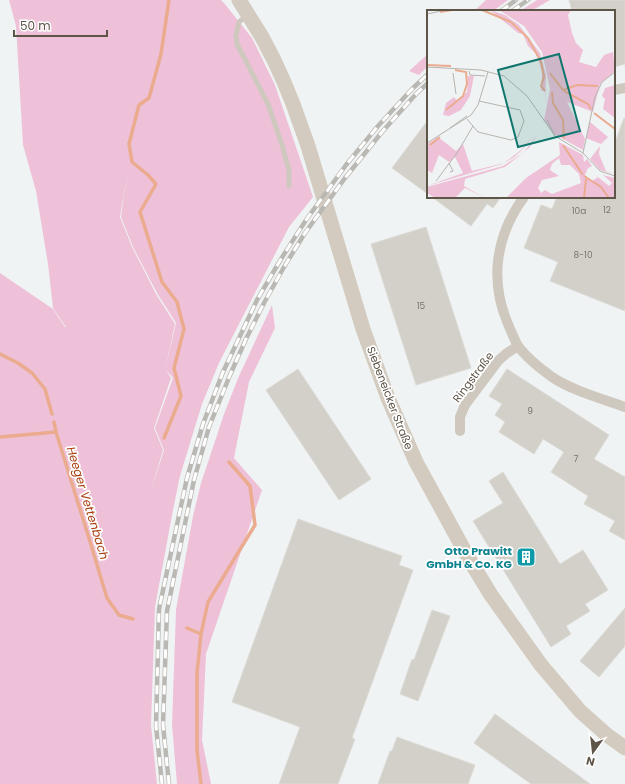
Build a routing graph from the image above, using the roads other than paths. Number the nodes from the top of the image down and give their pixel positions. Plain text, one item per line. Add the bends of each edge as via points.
1 (239, 0) edge
2 (248, 15) junction
3 (625, 88) edge
4 (615, 90) edge
5 (289, 186) dead end
6 (523, 198) edge
7 (518, 346) junction
8 (625, 407) edge
9 (460, 431) dead end
10 (625, 748) edge

1 - 2 main road, Siebeneicker Straße
2 - 5 lane via 239,22 237,44 268,104 289,170
2 - 10 main road, Siebeneicker Straße via 274,60 293,104 364,329 388,398 416,462 491,595 541,665 580,711
3 - 4 street
6 - 7 street via 505,230 497,266 499,294 505,317
7 - 8 street via 535,364 553,377 571,387
7 - 9 street, Ringstraße via 498,361 465,405 460,417

